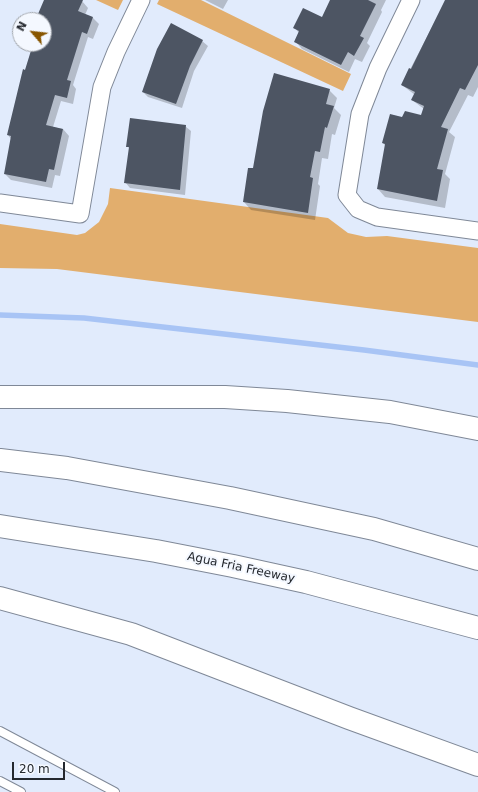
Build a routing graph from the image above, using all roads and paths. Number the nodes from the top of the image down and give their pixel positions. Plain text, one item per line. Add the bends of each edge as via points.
1 (141, 0) edge
2 (411, 0) edge
3 (0, 203) edge
4 (478, 231) edge
5 (0, 397) edge
6 (478, 429) edge
7 (0, 460) edge
8 (0, 526) edge
9 (478, 559) edge
10 (0, 598) edge
11 (478, 628) edge
12 (0, 731) edge
13 (478, 765) edge
14 (0, 781) edge
15 (21, 792) edge
16 (115, 792) edge

1 - 3 street via 102,87 80,214
2 - 4 street via 378,68 360,114 347,195 358,209 377,217
5 - 6 highway via 225,397 287,401 390,412
7 - 9 highway via 67,468 230,498 374,529
8 - 11 highway, Agua Fria Freeway via 148,549 233,566 321,586
10 - 13 highway via 131,634
12 - 16 lane
14 - 15 lane

